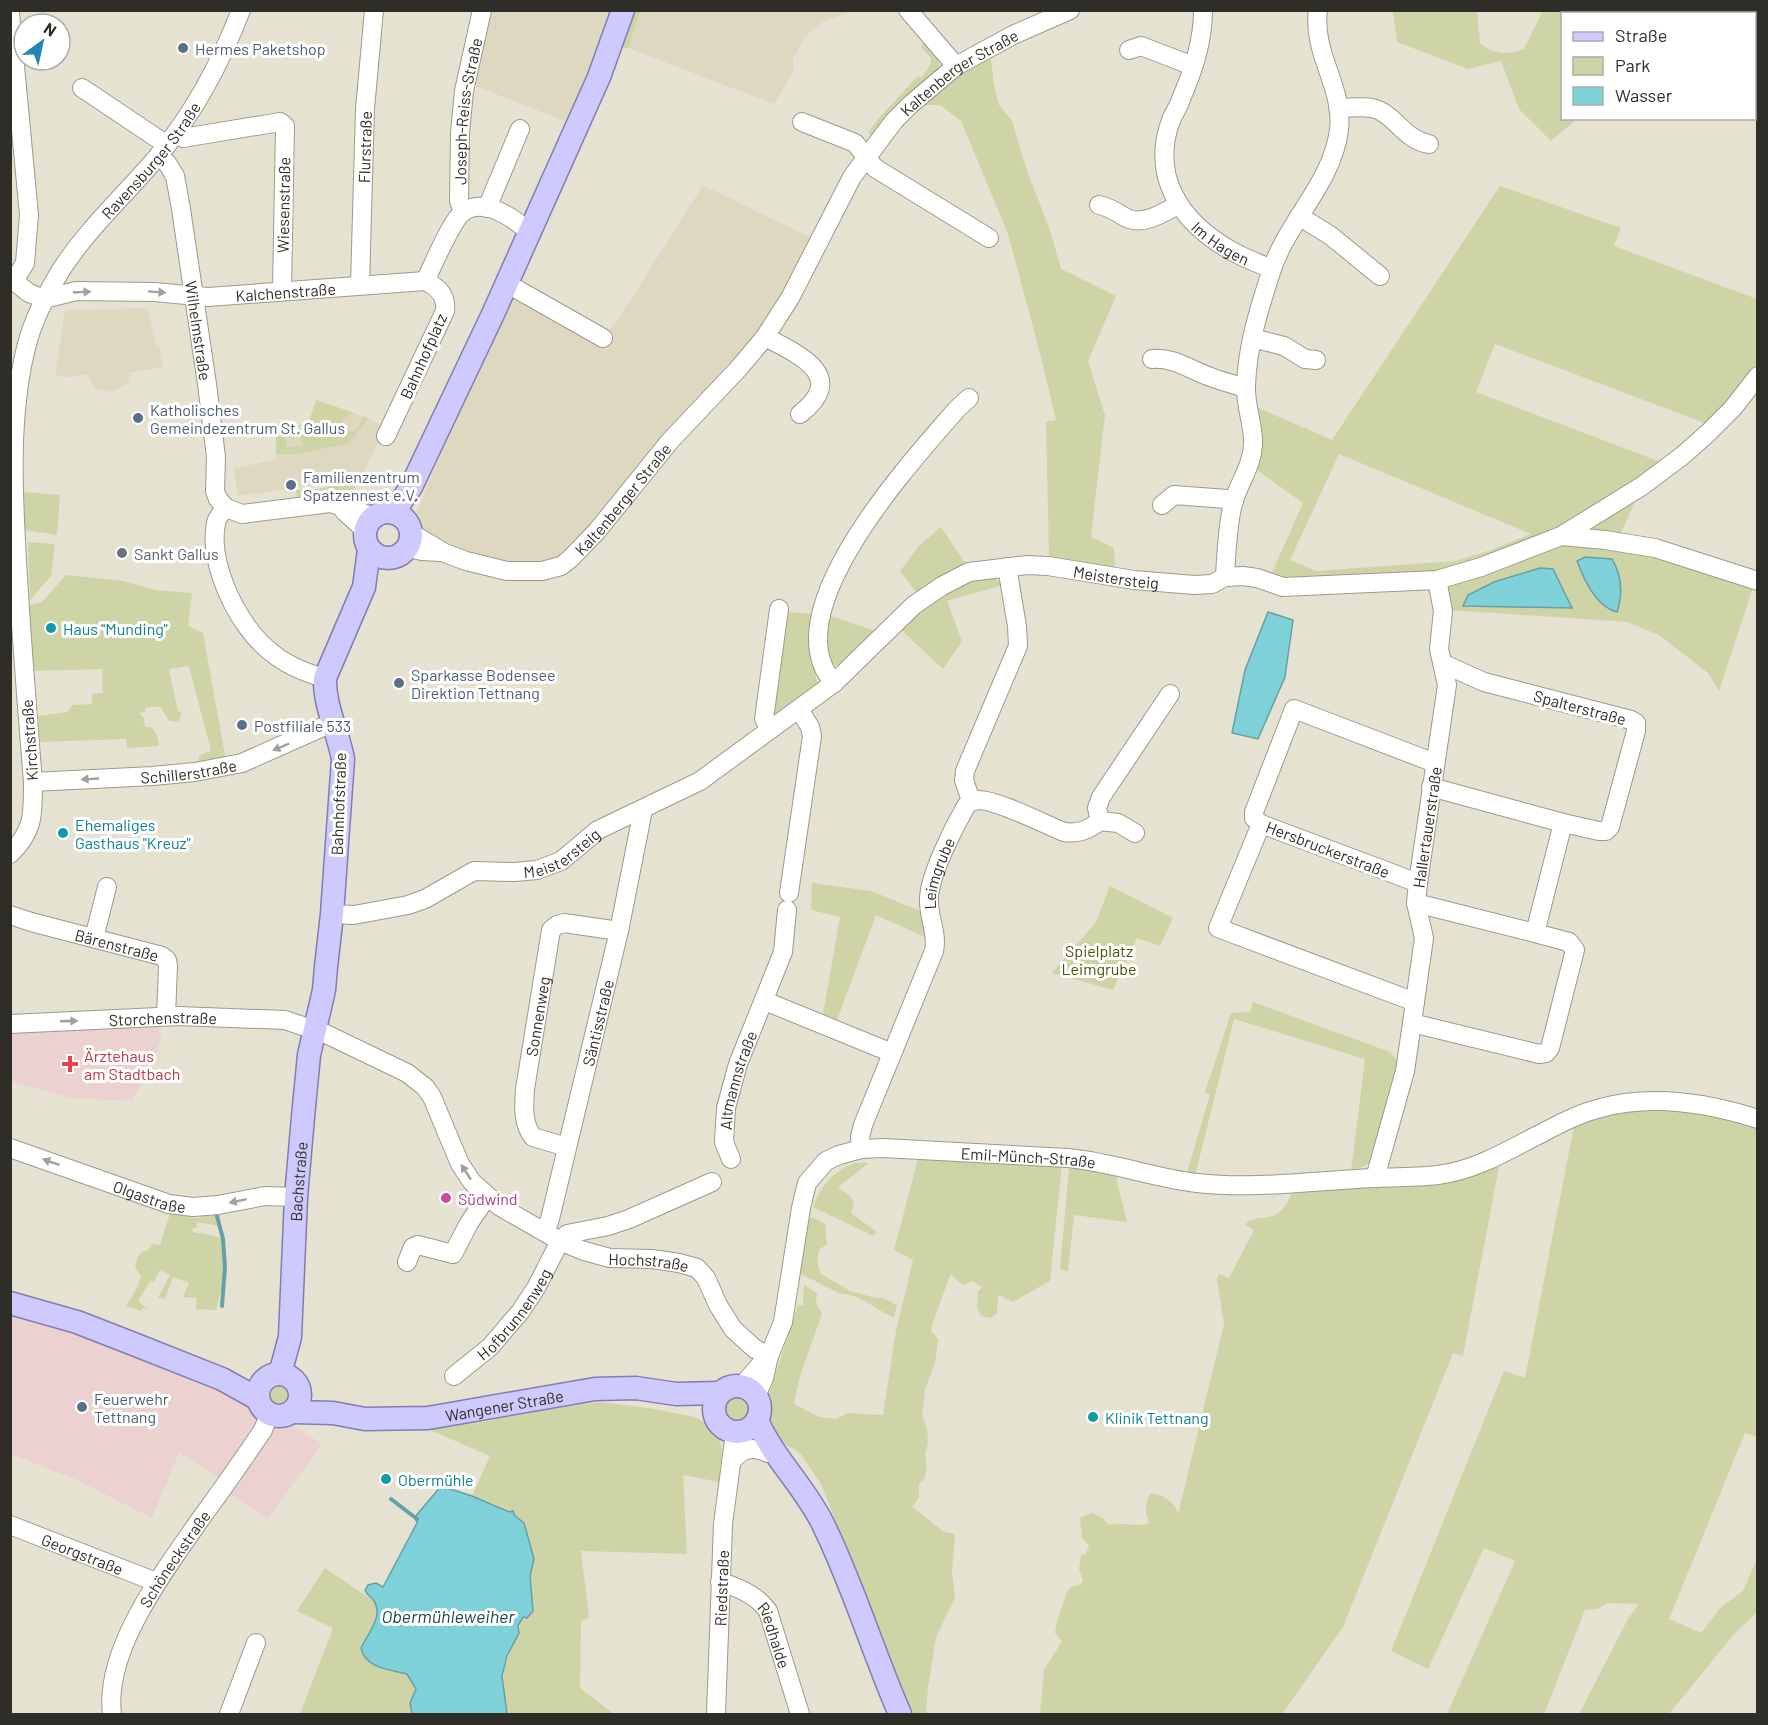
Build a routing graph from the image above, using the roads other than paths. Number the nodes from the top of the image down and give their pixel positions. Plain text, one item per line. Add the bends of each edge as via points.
1 (241, 10) edge
2 (374, 10) edge
3 (482, 10) edge
4 (623, 10) edge
5 (908, 10) edge
6 (1070, 10) edge
7 (1203, 10) edge
8 (1318, 10) edge
9 (10, 14) edge
10 (1041, 16) edge
11 (1129, 50) dead end
12 (956, 66) junction
13 (1193, 66) junction
14 (82, 88) dead end
15 (1338, 108) junction
16 (802, 122) dead end
17 (520, 129) dead end
18 (1429, 144) dead end
19 (167, 145) junction
20 (866, 157) junction
21 (1099, 205) dead end
22 (1178, 205) junction
23 (487, 208) junction
24 (463, 212) junction
25 (1299, 216) junction
26 (529, 232) junction
27 (989, 238) dead end
28 (1272, 269) junction
29 (1380, 276) dead end
30 (12, 280) edge
31 (425, 282) junction
32 (506, 283) junction
33 (360, 285) junction
34 (282, 290) junction
35 (195, 295) junction
36 (44, 299) junction
37 (765, 337) junction
38 (603, 338) dead end
39 (1252, 338) junction
40 (1152, 359) dead end
41 (1316, 360) dead end
42 (1758, 376) edge
43 (1245, 388) junction
44 (969, 398) dead end
45 (800, 414) dead end
46 (386, 436) dead end
47 (1234, 501) junction
48 (1162, 506) dead end
49 (226, 508) junction
50 (12, 518) edge
51 (389, 534) junction
52 (1561, 536) junction
53 (1007, 567) junction
54 (1225, 577) junction
55 (1437, 580) junction
56 (1758, 582) edge
57 (779, 609) dead end
58 (1444, 664) junction
59 (325, 678) junction
60 (834, 682) junction
61 (1170, 694) dead end
62 (18, 701) edge
63 (799, 709) junction
64 (334, 722) junction
65 (770, 728) junction
66 (1435, 763) junction
67 (33, 782) junction
68 (1431, 787) junction
69 (971, 801) junction
70 (643, 810) junction
71 (1100, 820) junction
72 (1563, 823) junction
73 (1261, 824) junction
74 (1135, 833) dead end
75 (10, 855) edge
76 (1418, 882) junction
77 (106, 887) dead end
78 (1416, 903) junction
79 (332, 914) junction
80 (10, 915) edge
81 (619, 931) junction
82 (1535, 933) junction
83 (94, 938) junction
84 (765, 1001) junction
85 (1415, 1002) junction
86 (166, 1016) junction
87 (1412, 1023) junction
88 (10, 1024) edge
89 (314, 1029) junction
90 (892, 1053) junction
91 (1758, 1119) edge
92 (567, 1147) junction
93 (10, 1148) edge
94 (861, 1149) junction
95 (731, 1159) dead end
96 (1375, 1178) junction
97 (712, 1182) dead end
98 (296, 1197) junction
99 (487, 1197) junction
100 (552, 1237) junction
101 (406, 1262) dead end
102 (10, 1302) edge
103 (769, 1356) junction
104 (454, 1376) dead end
105 (280, 1393) junction
106 (733, 1398) junction
107 (744, 1428) junction
108 (775, 1458) junction
109 (731, 1462) junction
110 (10, 1526) edge
111 (156, 1581) junction
112 (720, 1582) junction
113 (256, 1643) dead end
114 (112, 1714) edge
115 (229, 1714) edge
116 (716, 1714) edge
117 (800, 1714) edge
118 (900, 1714) edge

1 - 19 street, Ravensburger Straße via 190,113
2 - 33 street, Flurstraße via 365,109
3 - 24 street, Joseph-Reiss-Straße via 464,91 460,133 459,201
4 - 26 main road via 599,77
5 - 12 street
6 - 10 street, Kaltenberger Straße
7 - 13 street, Im Hagen via 1203,30
8 - 15 street via 1320,52
9 - 30 street via 28,215 25,262
10 - 12 street, Kaltenberger Straße
11 - 13 street via 1142,46
12 - 20 street, Kaltenberger Straße via 910,105
13 - 22 street, Im Hagen via 1165,145 1166,173
14 - 19 street
15 - 18 street via 1378,110 1404,133
15 - 25 street via 1339,129 1333,157
16 - 20 street via 855,143
17 - 23 street
19 - 34 street, Wiesenstraße via 183,138 280,122 285,126
19 - 35 street, Wilhelmstraße via 167,163 175,176
19 - 36 street, Ravensburger Straße via 81,243
20 - 27 street via 875,168
20 - 37 street, Kaltenberger Straße
21 - 22 street, Im Hagen via 1136,220 1150,219
22 - 28 street, Im Hagen via 1223,246
23 - 24 street
23 - 26 street via 515,220
24 - 31 street
25 - 28 street
25 - 29 street
26 - 32 main road
28 - 39 street
30 - 36 street
31 - 33 street, Kalchenstraße
31 - 46 street, Bahnhofplatz via 440,290 445,311
32 - 38 street
32 - 51 main road
33 - 34 street, Kalchenstraße
34 - 35 street, Kalchenstraße
36 -> 35 street, Kalchenstraße via 76,291
35 - 49 street, Wilhelmstraße via 216,457 215,491
36 - 50 street, Kirchstraße via 27,344 18,396
37 - 45 street via 800,355 820,376 813,404
37 - 51 street, Kaltenberger Straße via 670,441 580,551 561,566 542,571 507,571
39 - 41 street via 1284,346 1305,360
39 - 43 street
40 - 43 street via 1173,361
42 - 52 street, Meistersteig via 1733,408 1682,456
43 - 47 street via 1253,444 1247,472
44 - 60 street via 889,491 859,531 835,574 819,633 821,665
47 - 48 street via 1174,495
47 - 54 street
49 - 51 street via 242,514 330,503 356,510
49 - 59 street via 216,521 217,550 237,613 270,652 309,674
50 - 62 street, Kirchstraße
51 - 59 main road
52 - 55 street, Meistersteig
52 - 56 street via 1655,548
53 - 54 street, Meistersteig via 1048,566 1194,585 1212,584
53 - 60 street, Meistersteig via 969,572 942,585 907,612
53 - 69 street via 1018,645 965,771
54 - 55 street, Meistersteig via 1257,578 1283,587
55 - 58 street, Hallertauerstraße via 1443,611 1439,649
57 - 65 street via 764,719
58 - 66 street, Hallertauerstraße via 1447,685
58 - 72 street, Spalterstraße via 1484,682 1636,723 1610,827 1599,831
59 - 64 main road, Bahnhofstraße
60 - 63 street, Meistersteig
61 - 71 street via 1101,797 1097,808
62 - 67 street, Kirchstraße
63 - 65 street, Meistersteig
63 - 84 street, Altmannstraße via 812,736 783,952
64 -> 67 street, Schillerstraße via 242,763 153,776
64 - 79 main road, Bahnhofstraße via 343,759
65 - 70 street, Meistersteig via 700,781
66 - 68 street, Hallertauerstraße
66 - 73 street, Hersbruckerstraße via 1294,709 1254,812 1254,818
67 - 75 street, Kirchstraße via 29,830
68 - 72 street, Spalterstraße
68 - 76 street, Hallertauerstraße
69 - 71 street via 993,803 1076,834
69 - 90 street, Leimgrube via 932,881 928,897 934,951
70 - 79 street, Meistersteig via 598,830 550,866 515,872 474,871 408,905 354,915
70 - 81 street, Säntisstraße
71 - 74 street via 1118,823
72 - 82 street
73 - 76 street, Hersbruckerstraße
73 - 85 street via 1218,928
76 - 78 street, Hallertauerstraße
77 - 83 street
78 - 82 street
78 - 85 street, Hallertauerstraße via 1424,938
79 - 89 main road, Bahnhofstraße via 324,990
80 - 83 street, Bärenstraße
81 - 92 street, Säntisstraße
81 - 92 street, Sonnenweg via 564,923 551,930 524,1111 533,1137
82 - 87 street via 1569,942 1575,950 1553,1042 1546,1053
83 - 86 street, Bärenstraße via 167,960
84 - 90 street
84 - 95 street, Altmannstraße via 738,1064 726,1108 723,1142
85 - 87 street, Hallertauerstraße
88 -> 86 street, Storchenstraße
86 - 89 street, Storchenstraße via 285,1020
87 - 96 street, Hallertauerstraße via 1405,1071
89 - 98 main road, Bachstraße
99 -> 89 street, Hochstraße via 460,1164 425,1087 407,1073
90 - 94 street, Leimgrube via 863,1125
91 - 96 street, Emil-Münch-Straße via 1666,1102 1601,1108 1566,1121 1482,1164 1453,1173
92 - 100 street, Säntisstraße via 550,1219
98 -> 93 street, Olgastraße via 265,1196 193,1207 169,1204
94 - 96 street, Emil-Münch-Straße via 1068,1158 1214,1184
94 - 103 street, Emil-Münch-Straße via 826,1161 807,1183 783,1322
97 - 100 street, Hochstraße via 629,1219
98 - 105 main road, Bachstraße via 290,1337 296,1357
99 - 100 street, Hochstraße
99 - 101 street via 453,1254 418,1245
100 - 103 street, Hochstraße via 610,1258 661,1260 697,1268 733,1329
100 - 104 street, Hofbrunnenweg via 536,1288 520,1312 490,1347
102 - 105 main road via 77,1322 222,1379
103 - 106 street, Emil-Münch-Straße
105 - 106 main road, Wangener Straße via 333,1413 365,1419 428,1418 595,1389 636,1388
105 - 111 street, Schöneckstraße via 263,1430
106 - 107 main road via 760,1410
106 - 107 main road via 720,1425
107 - 108 main road
107 - 109 street, Riedstraße
108 - 109 street via 750,1448
108 - 118 main road via 804,1490 823,1524
109 - 112 street, Riedstraße
110 - 111 street, Georgstraße
111 - 114 street, Schöneckstraße via 117,1667
112 - 116 street, Riedstraße
112 - 117 street, Riedhalde via 741,1589 768,1611
113 - 115 street

